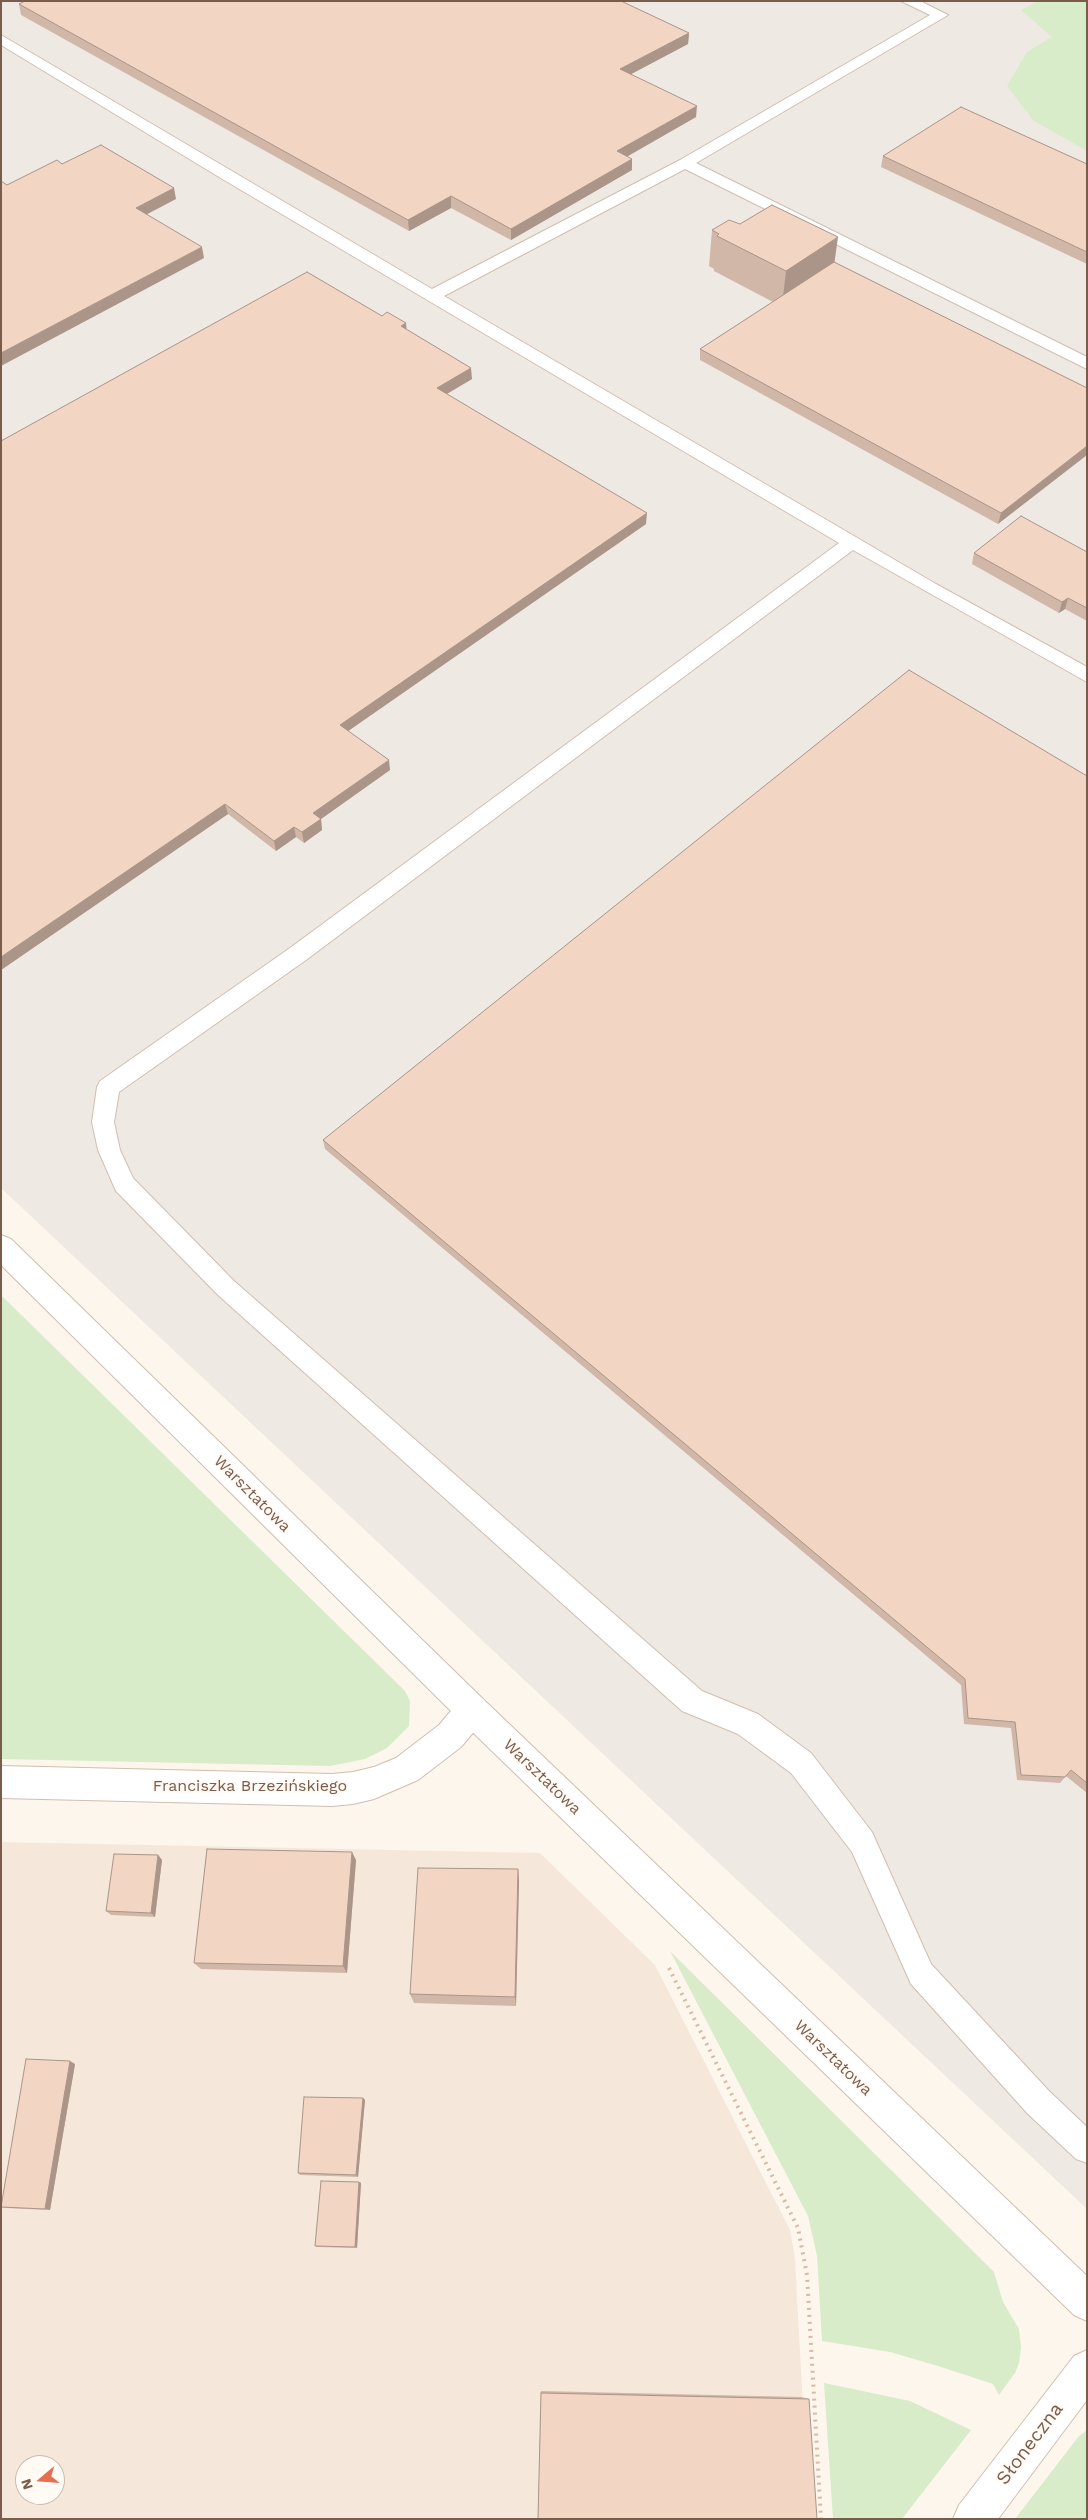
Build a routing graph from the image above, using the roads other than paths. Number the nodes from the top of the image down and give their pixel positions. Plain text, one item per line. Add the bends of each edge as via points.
1 (908, 1) edge
2 (1, 39) edge
3 (685, 163) junction
4 (432, 296) junction
5 (1087, 364) edge
6 (852, 542) junction
7 (1087, 676) edge
8 (1, 1247) edge
9 (472, 1710) junction
10 (1, 1782) edge
11 (1087, 2148) edge
12 (1087, 2302) edge
13 (1087, 2369) edge
14 (973, 2519) edge

1 - 3 lane via 941,15
2 - 4 lane
3 - 4 lane
3 - 5 lane
4 - 6 lane
6 - 7 lane
6 - 11 lane via 298,954 108,1087 103,1122 124,1184 226,1288 692,1701 748,1724 801,1763 862,1842 921,1974 1038,2102
8 - 9 street, Warsztatowa
9 - 10 street, Franciszka Brzezińskiego via 450,1736 406,1769 353,1788
9 - 12 street, Warsztatowa
13 - 14 street, Słoneczna

